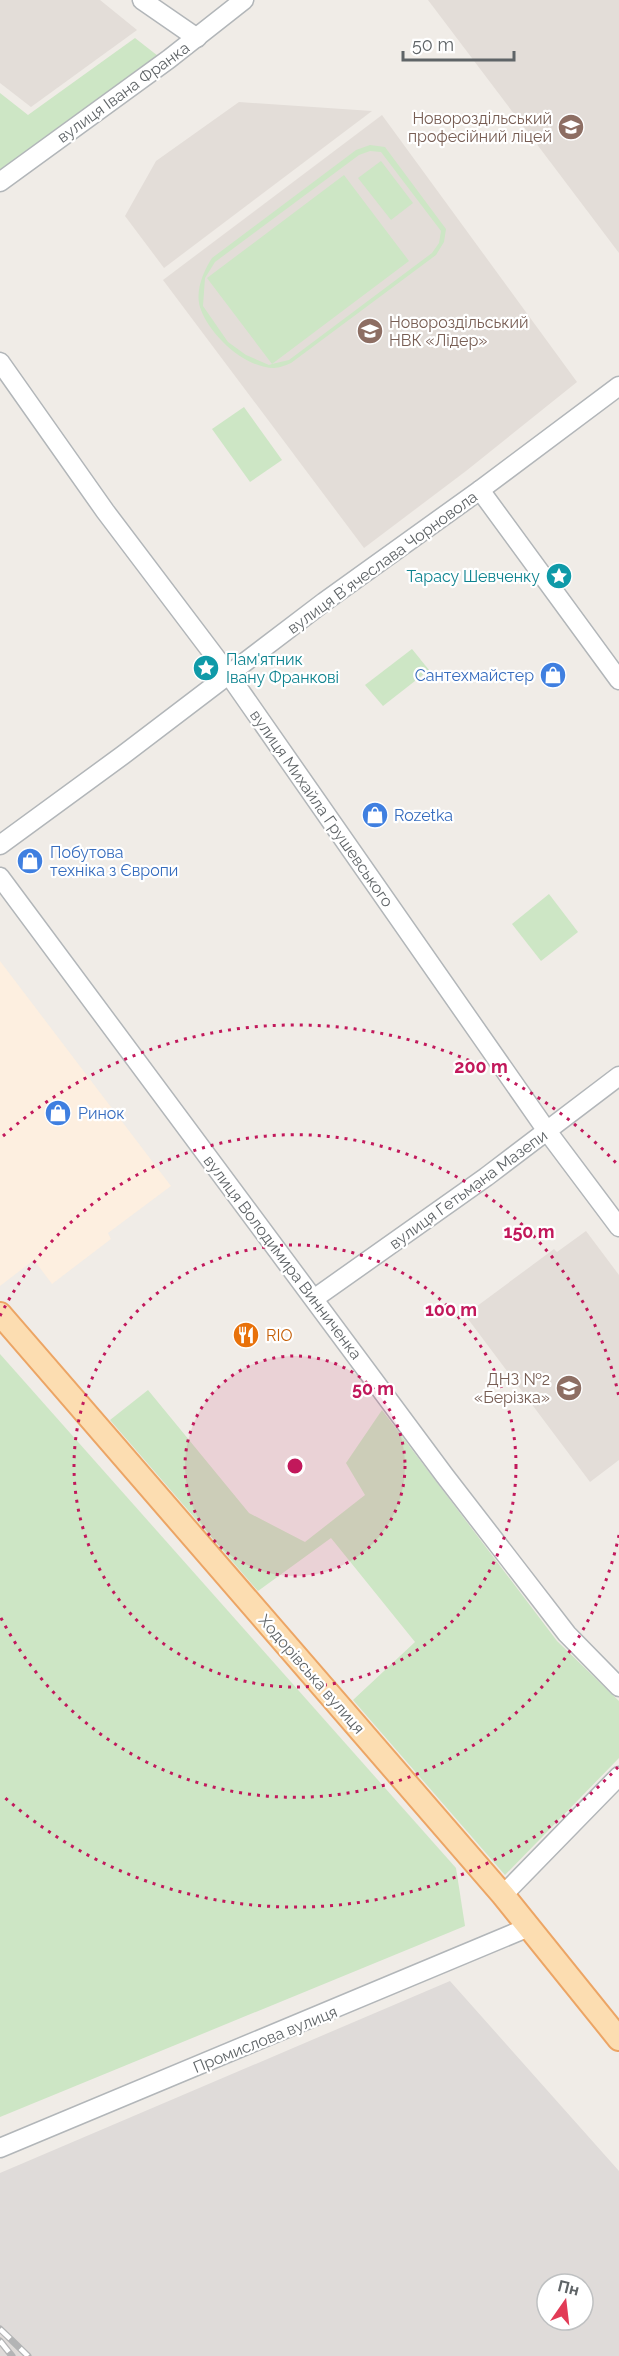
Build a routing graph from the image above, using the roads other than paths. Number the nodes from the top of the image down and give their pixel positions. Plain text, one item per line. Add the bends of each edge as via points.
1 (142, 0) edge
2 (244, 0) edge
3 (197, 38) junction
4 (0, 182) edge
5 (0, 362) edge
6 (619, 386) edge
7 (480, 490) junction
8 (229, 675) junction
9 (619, 680) edge
10 (0, 845) edge
11 (0, 877) edge
12 (619, 1076) edge
13 (547, 1131) junction
14 (619, 1227) edge
15 (315, 1298) junction
16 (0, 1314) edge
17 (619, 1687) edge
18 (619, 1776) edge
19 (503, 1895) junction
20 (529, 1928) junction
21 (619, 2039) edge
22 (0, 2148) edge

1 - 3 street
2 - 3 street, вулиця Івана Франка
3 - 4 street, вулиця Івана Франка
5 - 8 street, вулиця Михайла Грушевського via 105,511
6 - 7 street, вулиця Вʼячеслава Чорновола
7 - 8 street, вулиця Вʼячеслава Чорновола
7 - 9 street
8 - 10 street, вулиця Вʼячеслава Чорновола
8 - 13 street, вулиця Михайла Грушевського
11 - 15 street, вулиця Володимира Винниченка
12 - 13 street, вулиця Гетьмана Мазепи
13 - 14 street, вулиця Михайла Грушевського
13 - 15 street, вулиця Гетьмана Мазепи
15 - 17 street, вулиця Володимира Винниченка via 567,1634
16 - 19 main road, Ходорівська вулиця
18 - 19 street
19 - 20 main road, Ходорівська вулиця
20 - 21 main road, Ходорівська вулиця
20 - 22 street, Промислова вулиця

